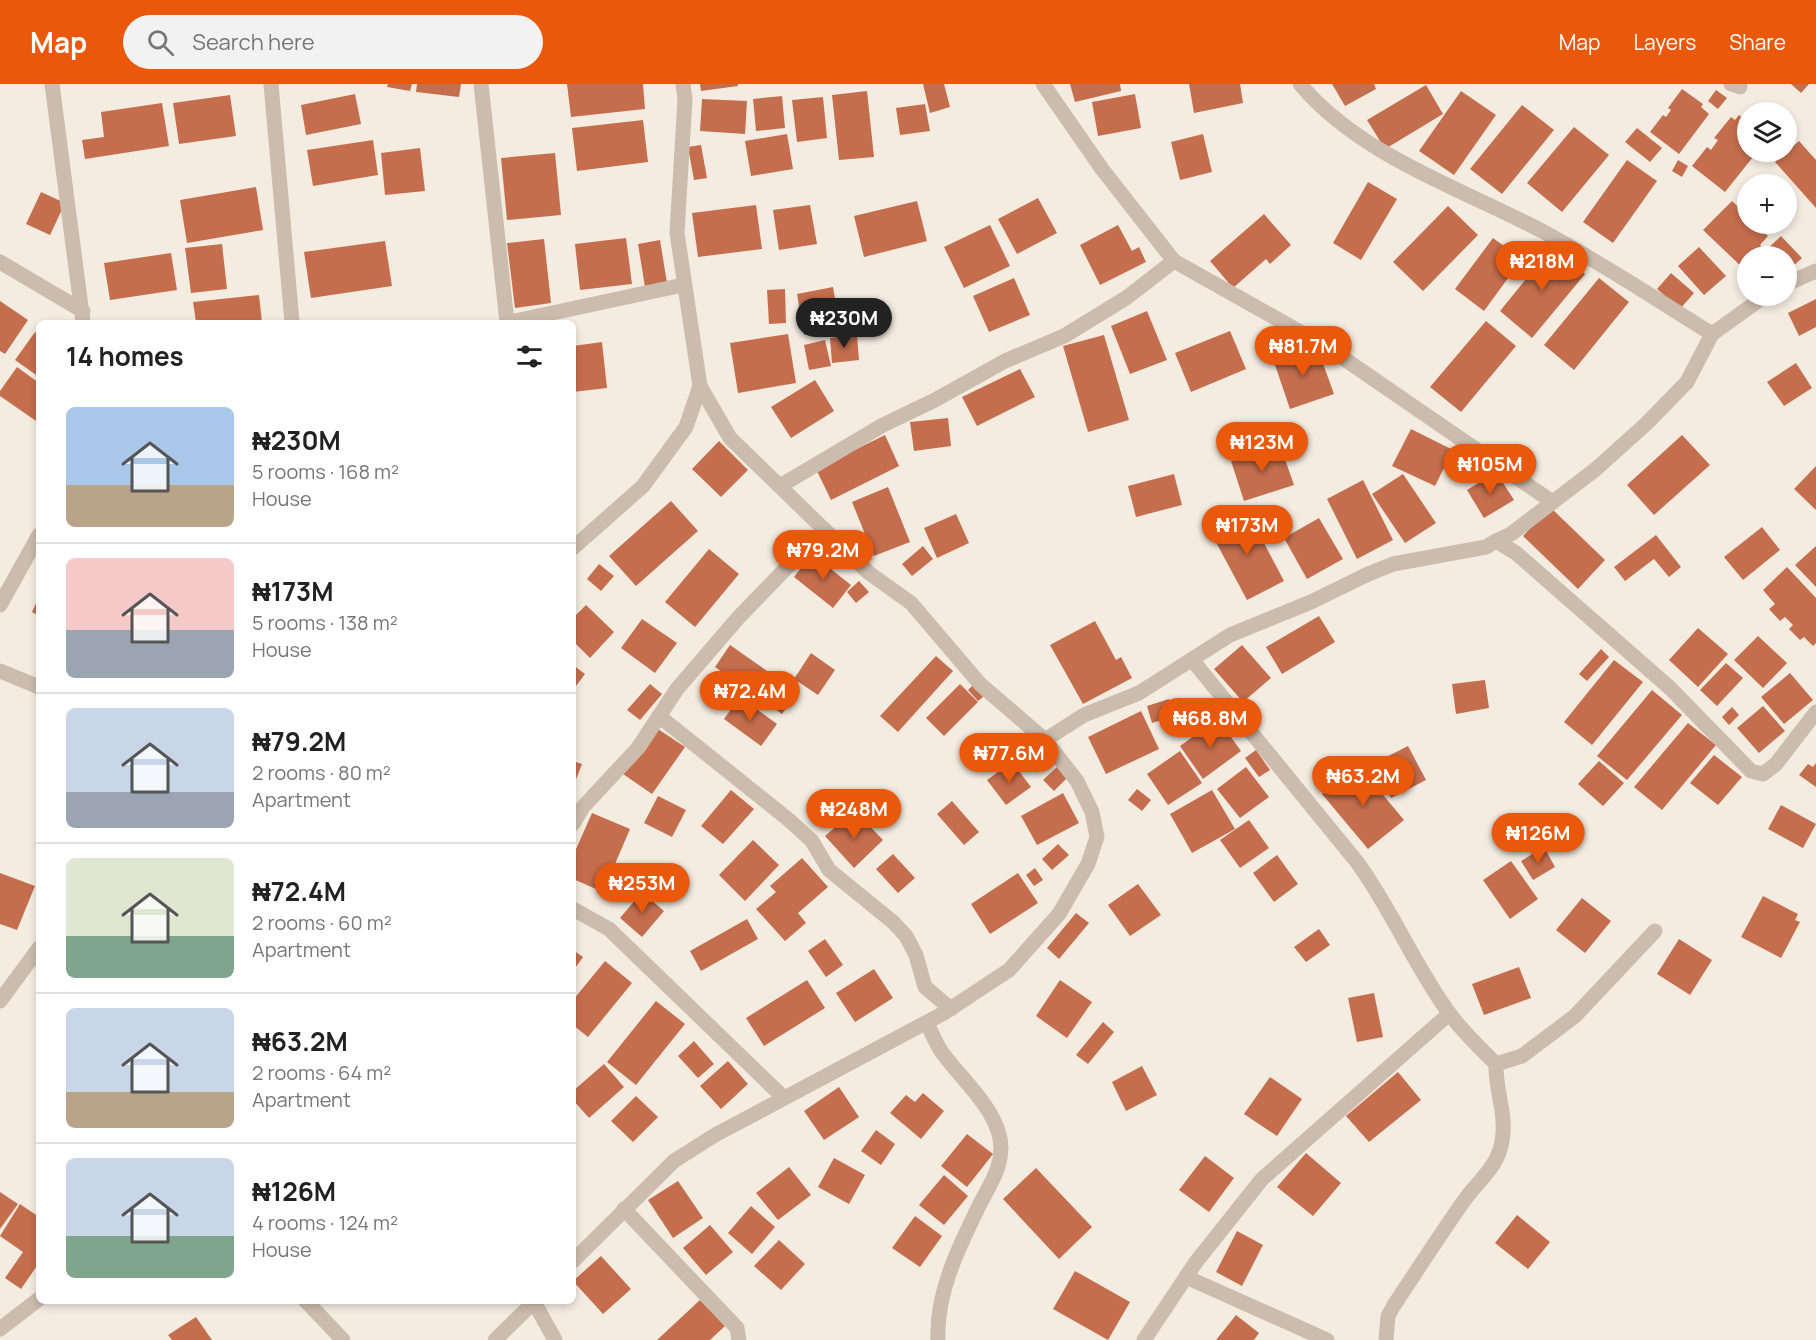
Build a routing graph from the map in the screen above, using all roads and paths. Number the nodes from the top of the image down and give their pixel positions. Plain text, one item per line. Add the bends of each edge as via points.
1 (52, 84) edge
2 (271, 84) edge
3 (481, 84) edge
4 (683, 84) edge
5 (1043, 84) edge
6 (1300, 84) edge
7 (1174, 261) junction
8 (0, 262) edge
9 (1816, 271) edge
10 (1797, 279) edge
11 (683, 285) junction
12 (1751, 306) edge
13 (83, 317) edge
14 (292, 320) edge
15 (508, 320) edge
16 (517, 320) edge
17 (1712, 334) junction
18 (700, 386) junction
19 (780, 486) junction
20 (1551, 501) junction
21 (824, 529) junction
22 (36, 540) edge
23 (1496, 542) junction
24 (576, 545) edge
25 (0, 605) edge
26 (1193, 661) junction
27 (0, 671) edge
28 (36, 686) edge
29 (1816, 712) edge
30 (659, 716) junction
31 (1045, 740) junction
32 (576, 819) edge
33 (576, 911) edge
34 (1655, 931) dead end
35 (36, 952) edge
36 (0, 1001) edge
37 (951, 1009) junction
38 (1449, 1014) junction
39 (927, 1023) junction
40 (1496, 1064) junction
41 (784, 1098) junction
42 (624, 1209) junction
43 (576, 1258) edge
44 (1186, 1277) junction
45 (36, 1301) edge
46 (308, 1304) edge
47 (532, 1304) edge
48 (537, 1304) edge
49 (0, 1329) edge
50 (343, 1340) edge
51 (495, 1340) edge
52 (555, 1340) edge
53 (739, 1340) edge
54 (938, 1340) edge
55 (1144, 1340) edge
56 (1327, 1340) edge
57 (1386, 1340) edge

1 - 13 street
2 - 14 street
3 - 15 street
4 - 11 street via 686,99 676,234
5 - 7 street via 1144,226
6 - 17 street via 1329,116 1374,145 1545,233
7 - 19 street via 1126,298 1064,336 1005,361 883,425
7 - 20 street via 1327,347
8 - 13 street
9 - 10 street
11 - 16 street
11 - 18 street
12 - 17 street
17 - 20 street via 1687,382 1671,399 1596,469
18 - 19 street via 730,438
18 - 24 street via 686,427 643,486
19 - 21 street
20 - 23 street
21 - 30 street via 738,618
21 - 31 street via 869,573 911,603 980,684
22 - 25 street
23 - 26 street via 1393,564 1230,635
23 - 29 street via 1516,553 1670,688 1751,771 1763,774 1776,764
26 - 31 street via 1139,693 1084,715
26 - 38 street via 1376,889
27 - 28 street
30 - 32 street via 638,748
30 - 37 street via 789,820 812,841 829,870 893,922 916,955 925,987
31 - 37 street via 1077,781 1092,812 1097,837 1088,864 1059,914 1009,970
33 - 41 street via 609,929
34 - 40 street via 1575,1016 1522,1056
35 - 36 street
37 - 39 street
38 - 40 street
38 - 44 street via 1262,1179
39 - 41 street
39 - 54 street via 940,1050 992,1117 1000,1137 1001,1154 998,1173 977,1209 942,1292
40 - 57 street via 1496,1085 1504,1114 1497,1161 1468,1196 1394,1305 1388,1316
41 - 42 street via 674,1161
42 - 43 street
42 - 53 street via 737,1328
44 - 55 street
44 - 56 street
45 - 49 street
46 - 50 street
47 - 51 street
48 - 52 street

